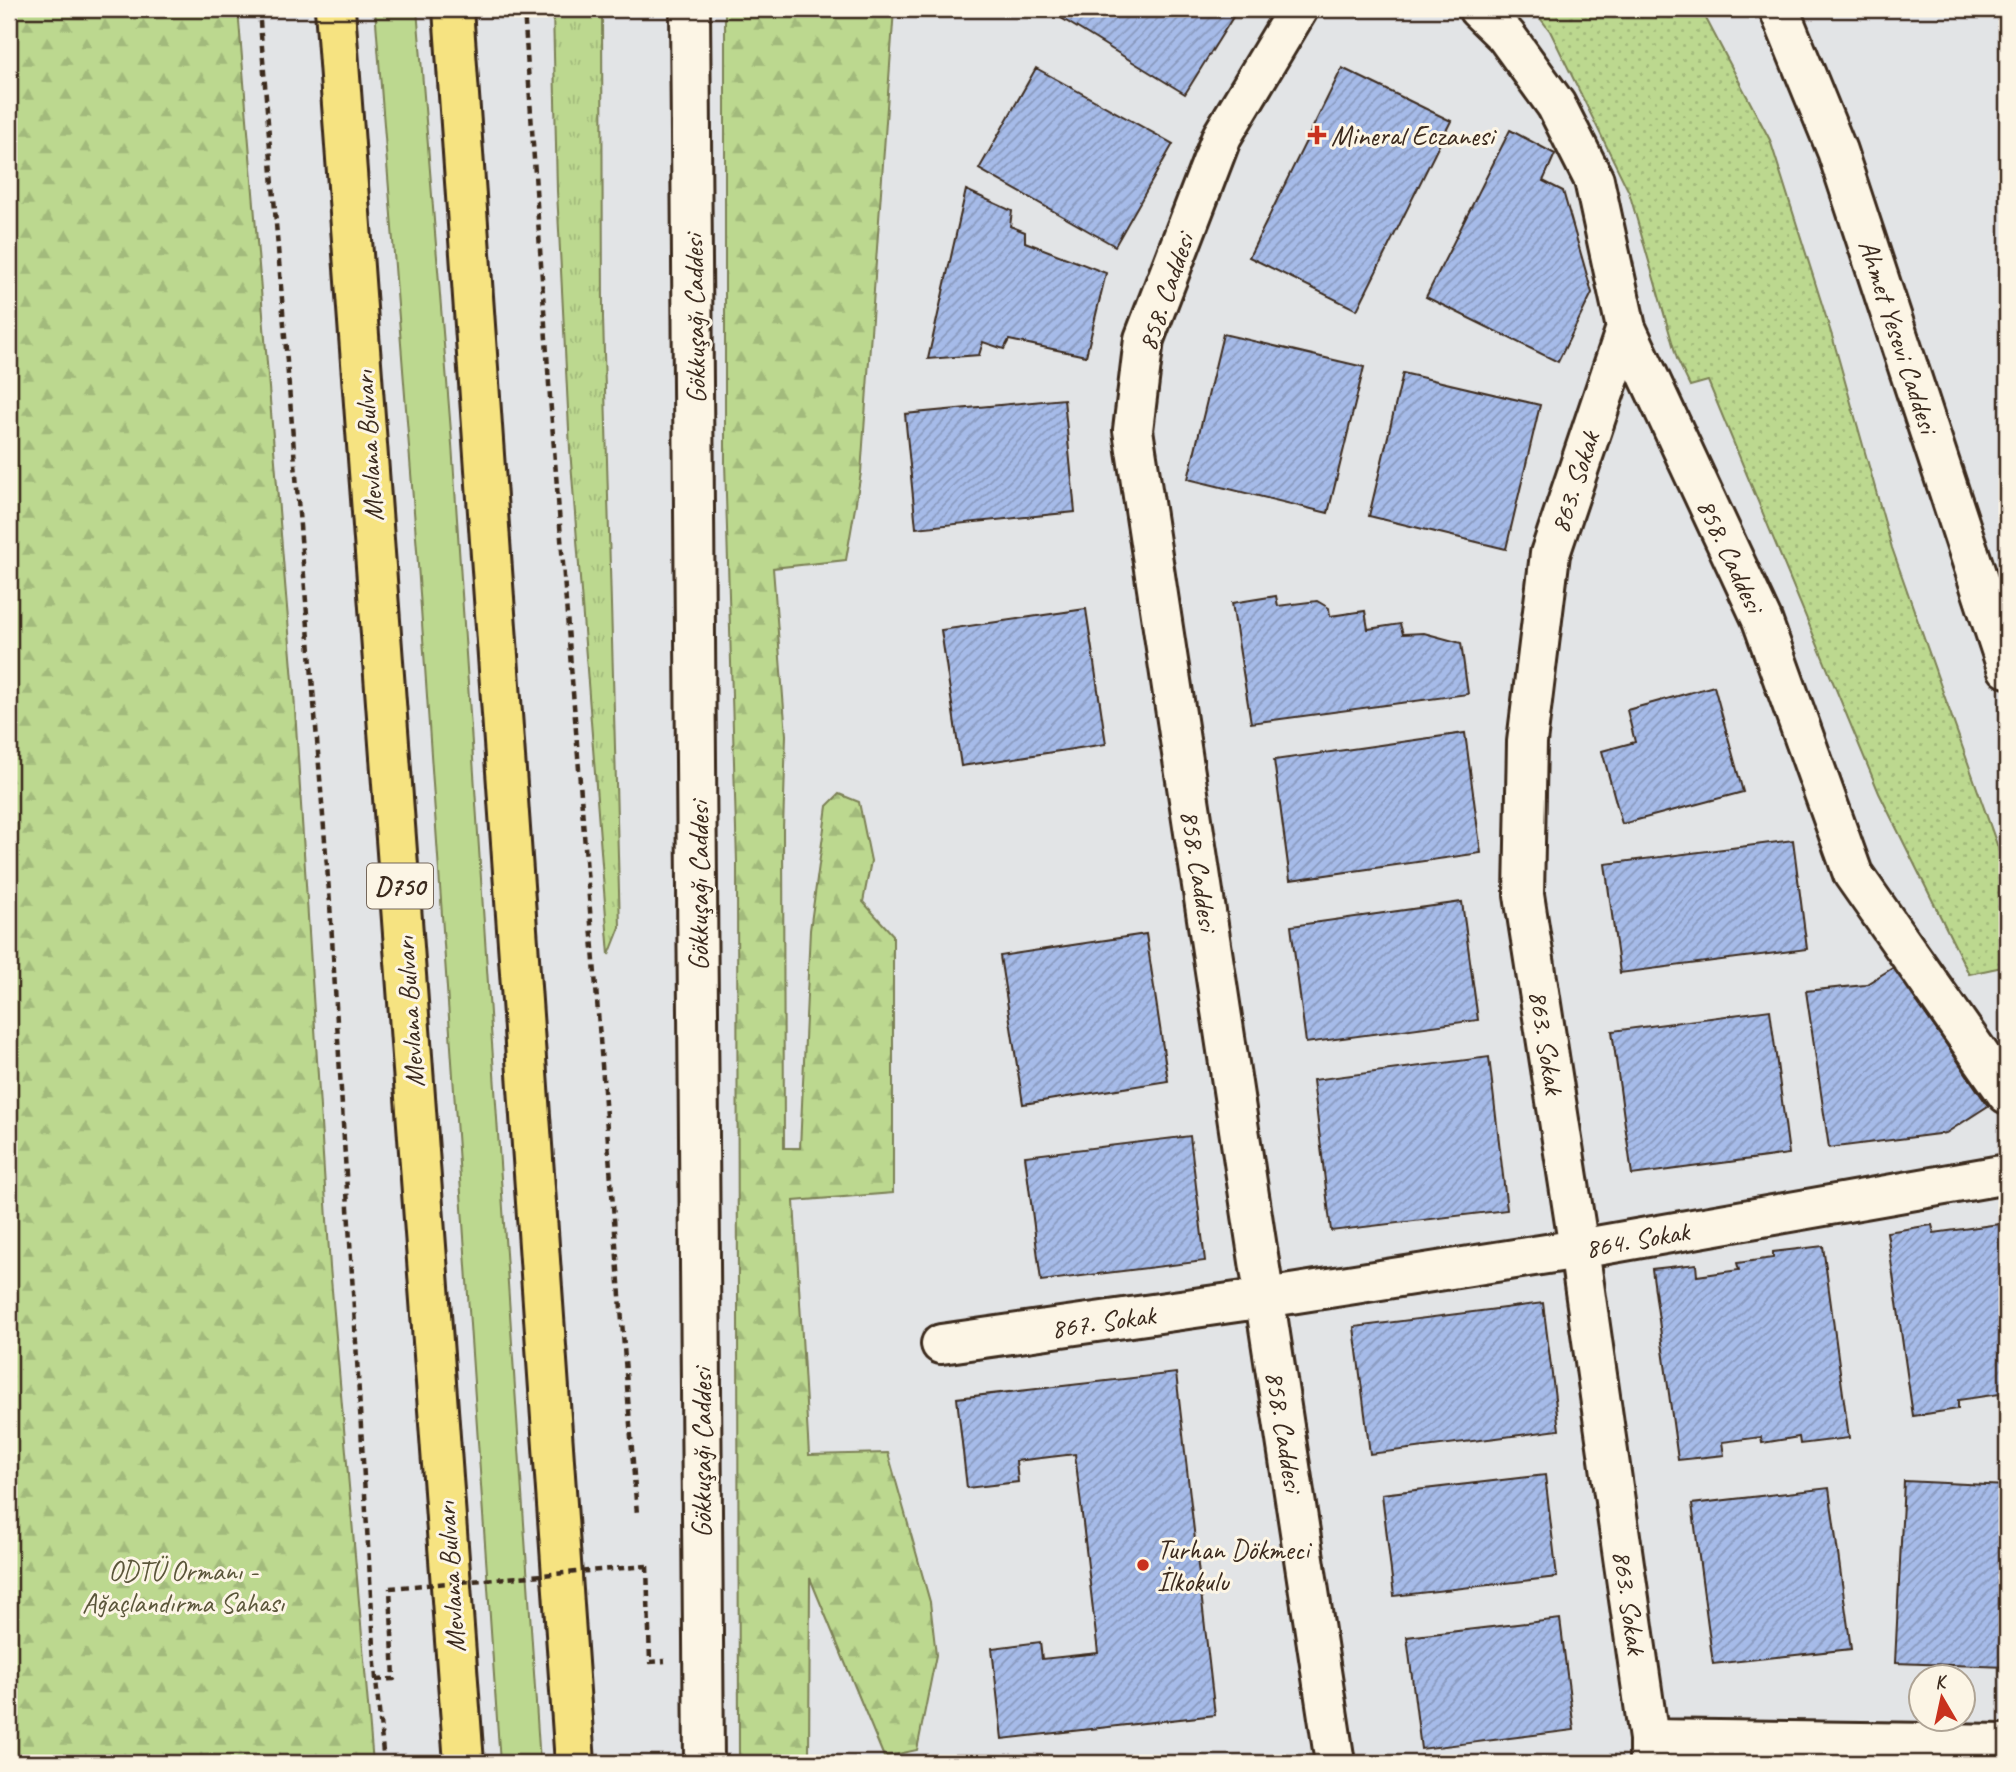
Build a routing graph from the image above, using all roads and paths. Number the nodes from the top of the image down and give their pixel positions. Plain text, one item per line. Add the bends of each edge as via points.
1 (259, 9) edge
2 (335, 9) edge
3 (453, 9) edge
4 (524, 9) edge
5 (690, 9) edge
6 (1298, 9) edge
7 (1478, 9) edge
8 (1779, 9) edge
9 (1626, 328) junction
10 (2007, 668) edge
11 (2007, 1094) edge
12 (2007, 1174) edge
13 (1579, 1249) junction
14 (1265, 1298) junction
15 (941, 1344) dead end
16 (637, 1514) dead end
17 (650, 1661) dead end
18 (376, 1680) junction
19 (2007, 1744) edge
20 (1649, 1751) edge
21 (384, 1763) edge
22 (464, 1763) edge
23 (575, 1763) edge
24 (704, 1763) edge
25 (1335, 1763) edge

1 - 18 path via 330,904
2 - 22 highway, Mevlana Bulvarı / D750
3 - 23 highway
4 - 16 path
5 - 24 street, Gökkuşağı Caddesi
6 - 14 street, 858. Caddesi via 1222,136 1144,339 1133,430
7 - 9 street, 858. Caddesi via 1506,36 1556,105 1594,180
8 - 10 street, Ahmet Yesevi Caddesi via 1838,151
9 - 11 street, 858. Caddesi via 1762,620 1853,874
9 - 13 street, 863. Sokak via 1550,554 1527,742 1524,895
12 - 13 street, 864. Sokak
13 - 14 street, 864. Sokak
13 - 20 street, 863. Sokak
14 - 15 street, 867. Sokak
14 - 25 street, 858. Caddesi
17 - 18 path, bridge via 647,1566 390,1588 394,1679
18 - 21 path
19 - 20 street

